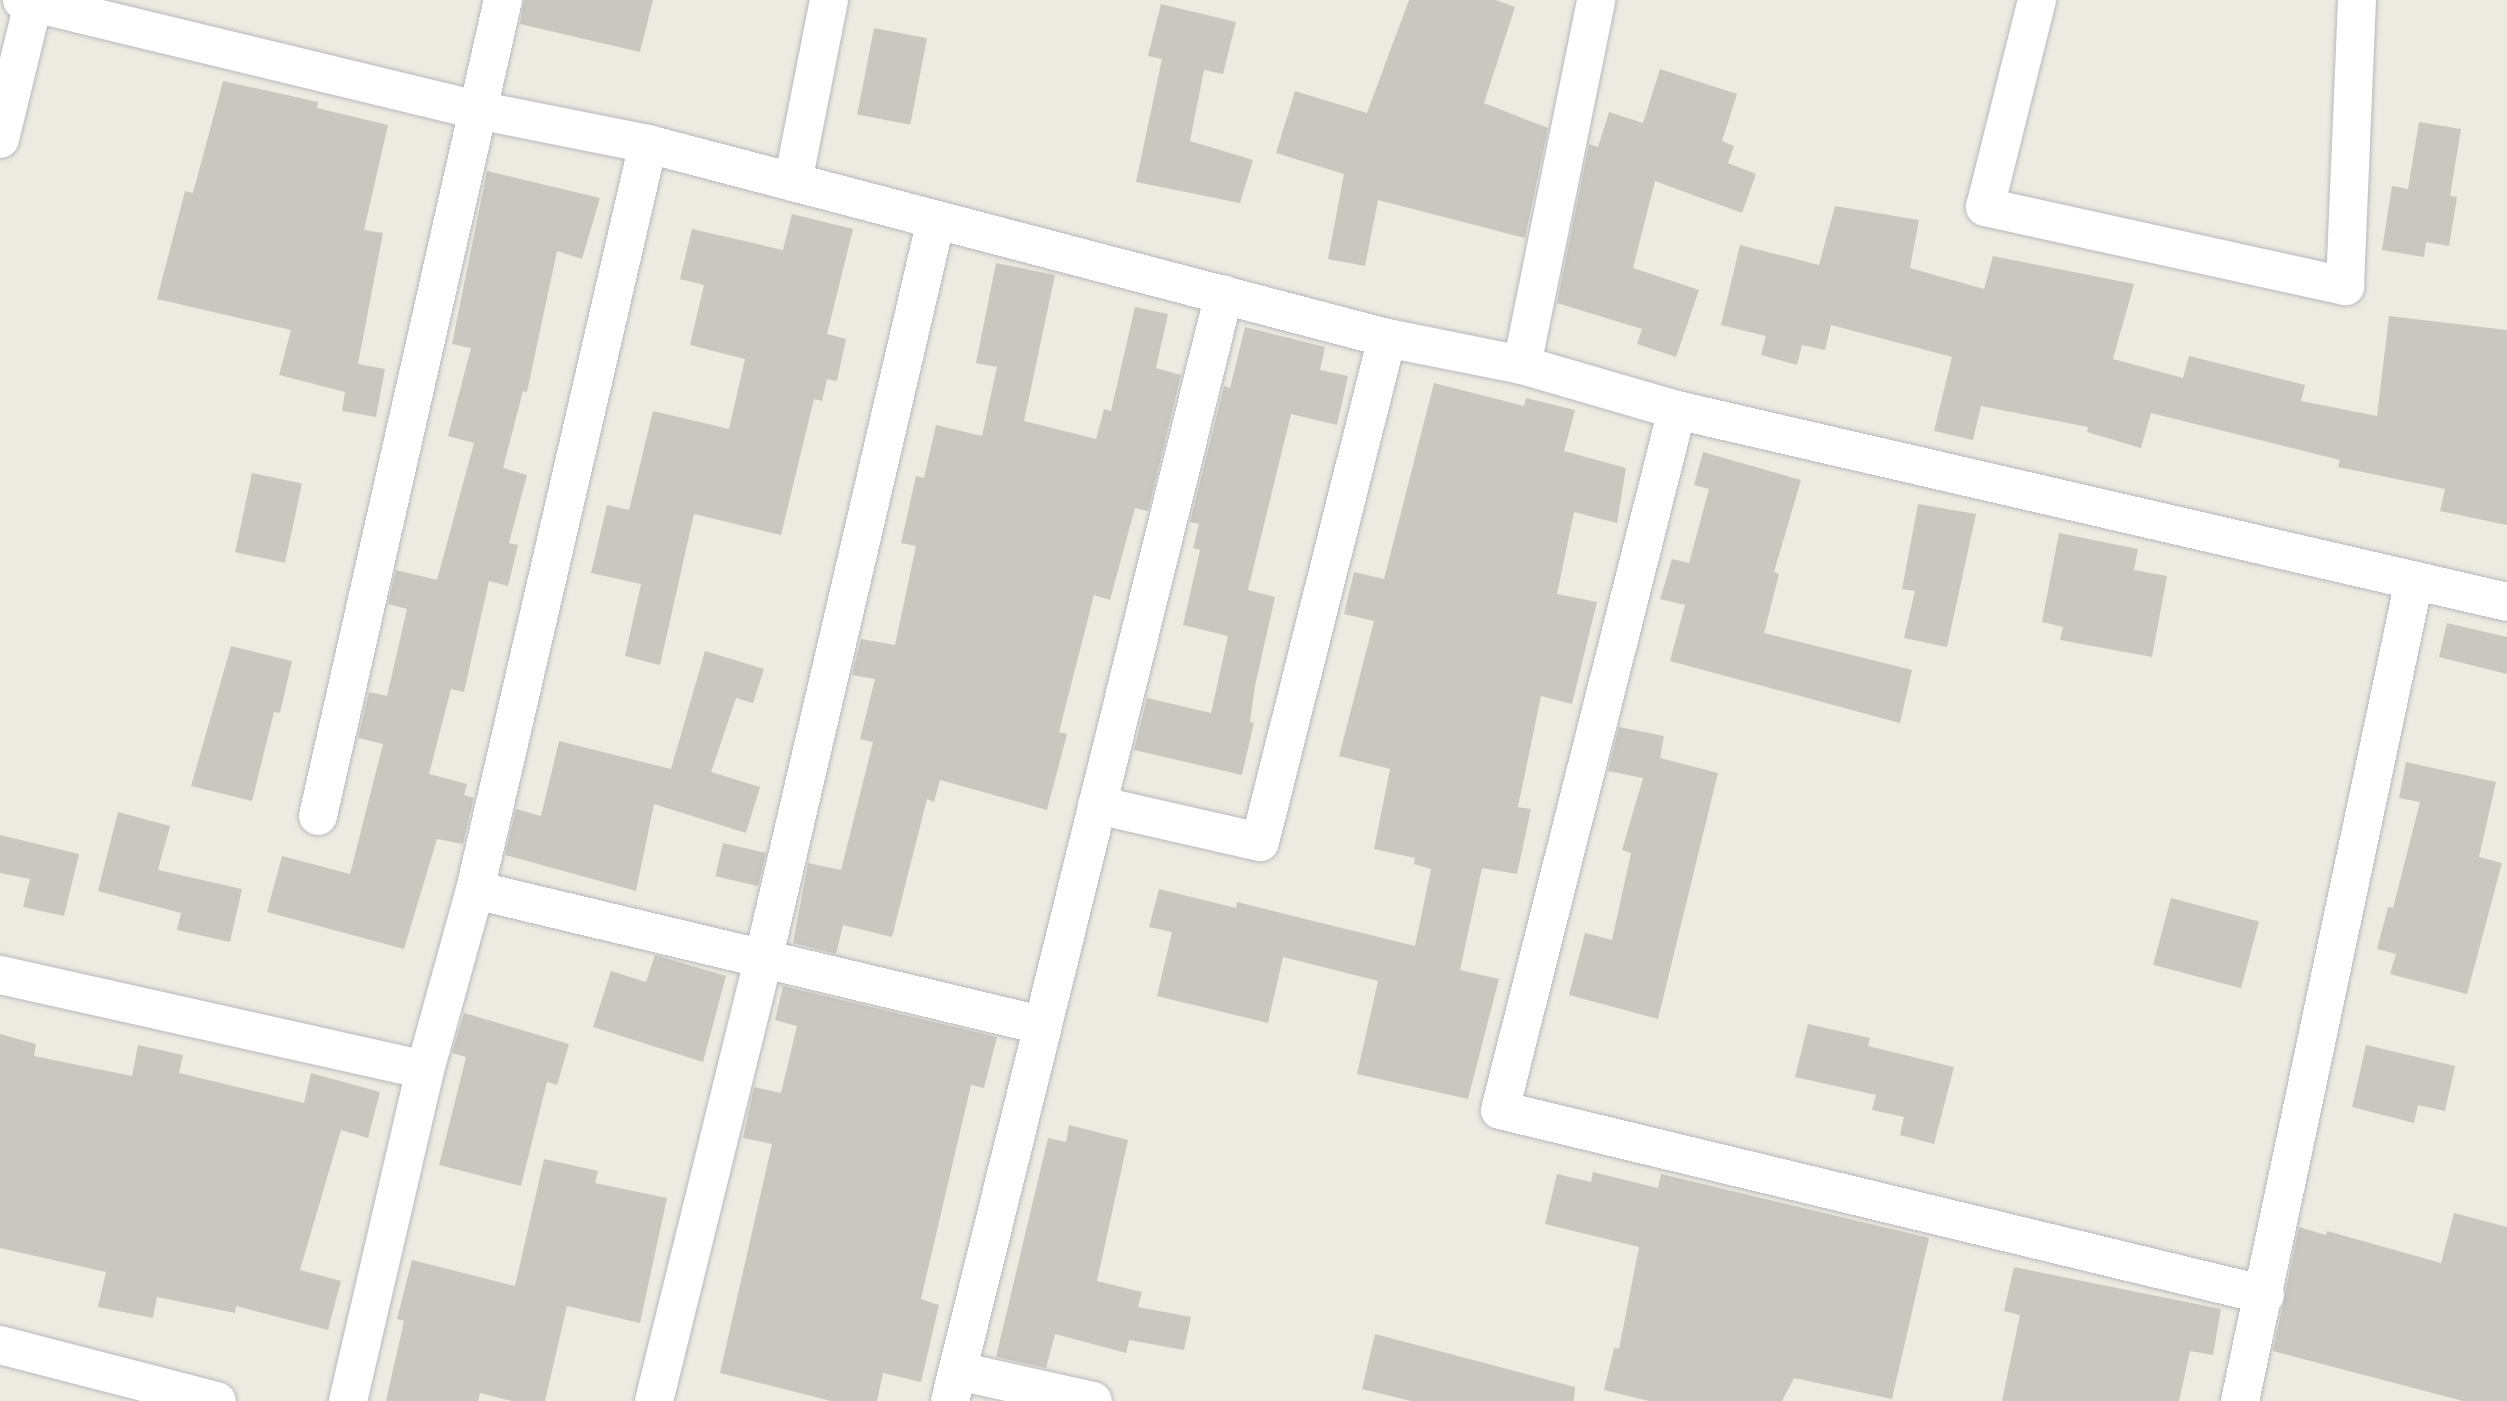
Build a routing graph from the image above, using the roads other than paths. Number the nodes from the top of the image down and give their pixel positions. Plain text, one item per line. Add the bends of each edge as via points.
1 (503, 0) edge
2 (829, 0) edge
3 (1596, 0) edge
4 (2036, 0) edge
5 (2357, 0) edge
6 (30, 1) edge
7 (478, 110) junction
8 (0, 139) edge
9 (648, 144) junction
10 (793, 182) junction
11 (936, 220) junction
12 (1224, 294) junction
13 (1387, 338) junction
14 (1522, 365) junction
15 (1677, 410) junction
16 (2414, 581) junction
17 (2507, 602) edge
18 (1097, 806) junction
19 (318, 816) dead end
20 (475, 890) junction
21 (764, 957) junction
22 (0, 975) edge
23 (1041, 1025) junction
24 (425, 1070) junction
25 (2264, 1295) junction
26 (0, 1345) edge
27 (954, 1386) edge
28 (217, 1401) edge
29 (348, 1401) edge
30 (654, 1401) edge
31 (1093, 1401) edge
32 (2240, 1401) edge

1 - 7 street
2 - 10 street
3 - 14 street
4 - 5 street via 1985,207 2345,285
6 - 7 street
6 - 8 street
7 - 9 street
7 - 19 street
9 - 10 street
9 - 20 street
10 - 11 street
11 - 12 street
11 - 21 street
12 - 13 street
12 - 18 street
13 - 14 street
13 - 18 street via 1260,842
14 - 15 street
15 - 16 street
15 - 25 street via 1500,1110
16 - 17 street
16 - 25 street
18 - 23 street
20 - 21 street
20 - 24 street
21 - 23 street
21 - 30 street
22 - 24 street
23 - 27 street
24 - 29 street
25 - 32 street
26 - 28 street
27 - 31 street

